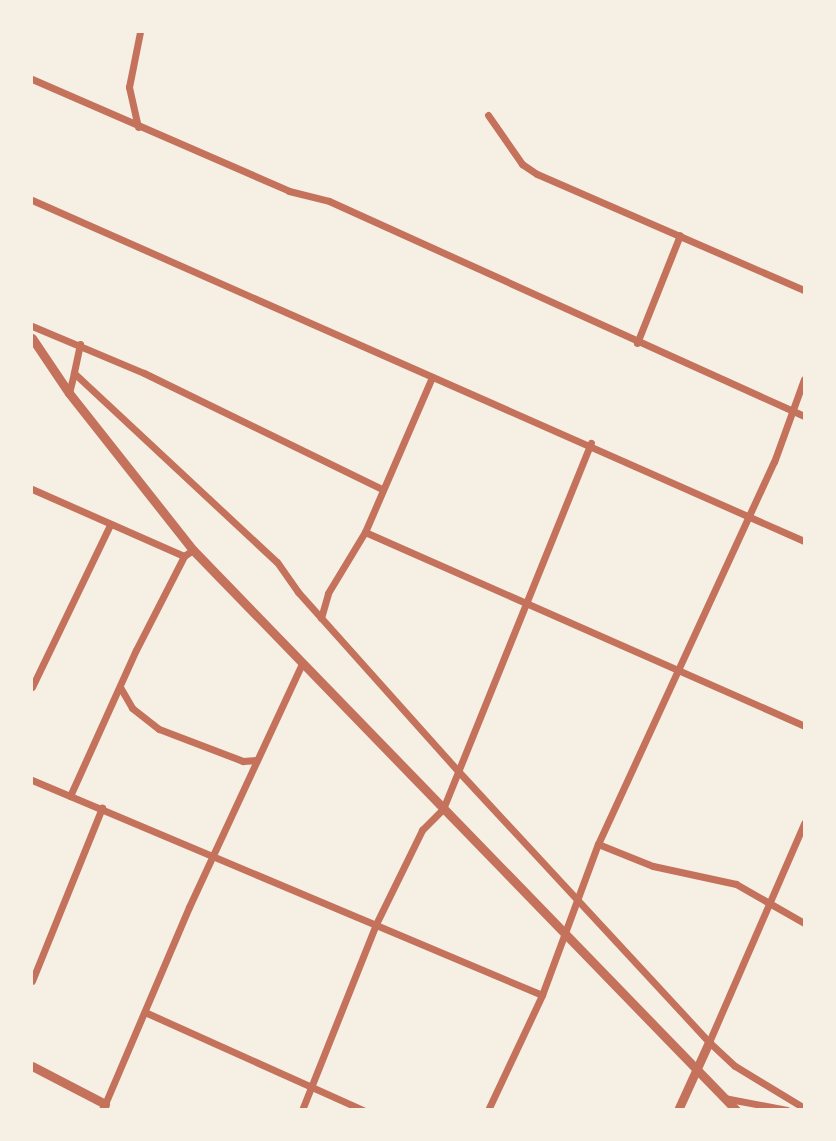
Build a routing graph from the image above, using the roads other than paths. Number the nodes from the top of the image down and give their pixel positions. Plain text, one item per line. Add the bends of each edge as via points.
1 (140, 32) edge
2 (32, 79) edge
3 (488, 115) dead end
4 (138, 127) junction
5 (32, 200) edge
6 (681, 236) junction
7 (804, 290) edge
8 (32, 326) edge
9 (32, 338) edge
10 (637, 343) junction
11 (80, 344) junction
12 (74, 373) junction
13 (432, 377) junction
14 (804, 379) edge
15 (69, 393) junction
16 (791, 410) junction
17 (804, 416) edge
18 (591, 443) junction
19 (382, 489) junction
20 (34, 490) edge
21 (32, 499) edge
22 (746, 516) junction
23 (110, 525) junction
24 (365, 532) junction
25 (804, 541) edge
26 (188, 553) junction
27 (530, 602) junction
28 (321, 618) junction
29 (301, 666) junction
30 (676, 667) junction
31 (32, 687) edge
32 (120, 687) junction
33 (804, 726) edge
34 (257, 760) junction
35 (458, 772) junction
36 (32, 780) edge
37 (70, 796) junction
38 (102, 808) junction
39 (443, 809) junction
40 (804, 823) edge
41 (598, 844) junction
42 (212, 856) junction
43 (578, 899) junction
44 (770, 906) junction
45 (804, 923) edge
46 (376, 925) junction
47 (564, 934) junction
48 (32, 981) edge
49 (542, 995) junction
50 (147, 1013) junction
51 (709, 1042) junction
52 (32, 1066) edge
53 (695, 1071) junction
54 (310, 1086) junction
55 (724, 1098) junction
56 (104, 1107) edge
57 (804, 1108) edge
58 (302, 1110) edge
59 (363, 1110) edge
60 (488, 1110) edge
61 (678, 1110) edge
62 (736, 1110) edge
63 (787, 1110) edge

1 - 4 street via 129,88
2 - 4 street
3 - 6 street via 522,164 537,174
4 - 10 street via 289,191 329,201
5 - 13 street
6 - 7 street
6 - 10 street
8 - 11 street
9 - 15 street
10 - 16 street
11 - 12 street
11 - 19 street
12 - 15 street
12 - 28 street via 265,549
13 - 18 street
13 - 19 street
14 - 16 street
15 - 26 street
16 - 17 street
16 - 22 street via 774,462
18 - 22 street
18 - 27 street
19 - 24 street
20 - 21 street
20 - 23 street
22 - 25 street
22 - 30 street
23 - 26 street
23 - 31 street
24 - 27 street
24 - 28 street via 328,593
26 - 29 street
26 - 32 street
27 - 30 street
27 - 35 street
28 - 35 street
29 - 34 street
29 - 39 street
30 - 33 street
30 - 41 street
32 - 34 street via 132,708 159,729 243,761
32 - 37 street
34 - 42 street
35 - 39 street
35 - 43 street
36 - 37 street
37 - 38 street
38 - 42 street
38 - 48 street
39 - 46 street via 422,830
39 - 47 street
40 - 44 street
41 - 43 street
41 - 44 street via 653,866 736,884
42 - 46 street
42 - 50 street
43 - 47 street
43 - 51 street
44 - 45 street
44 - 51 street
46 - 49 street
46 - 54 street
47 - 49 street
47 - 53 street
49 - 60 street
50 - 54 street
50 - 56 street
51 - 53 street
51 - 57 street via 736,1066
52 - 56 street
53 - 55 street
53 - 61 street
54 - 58 street
54 - 59 street
55 - 62 street
55 - 63 street

